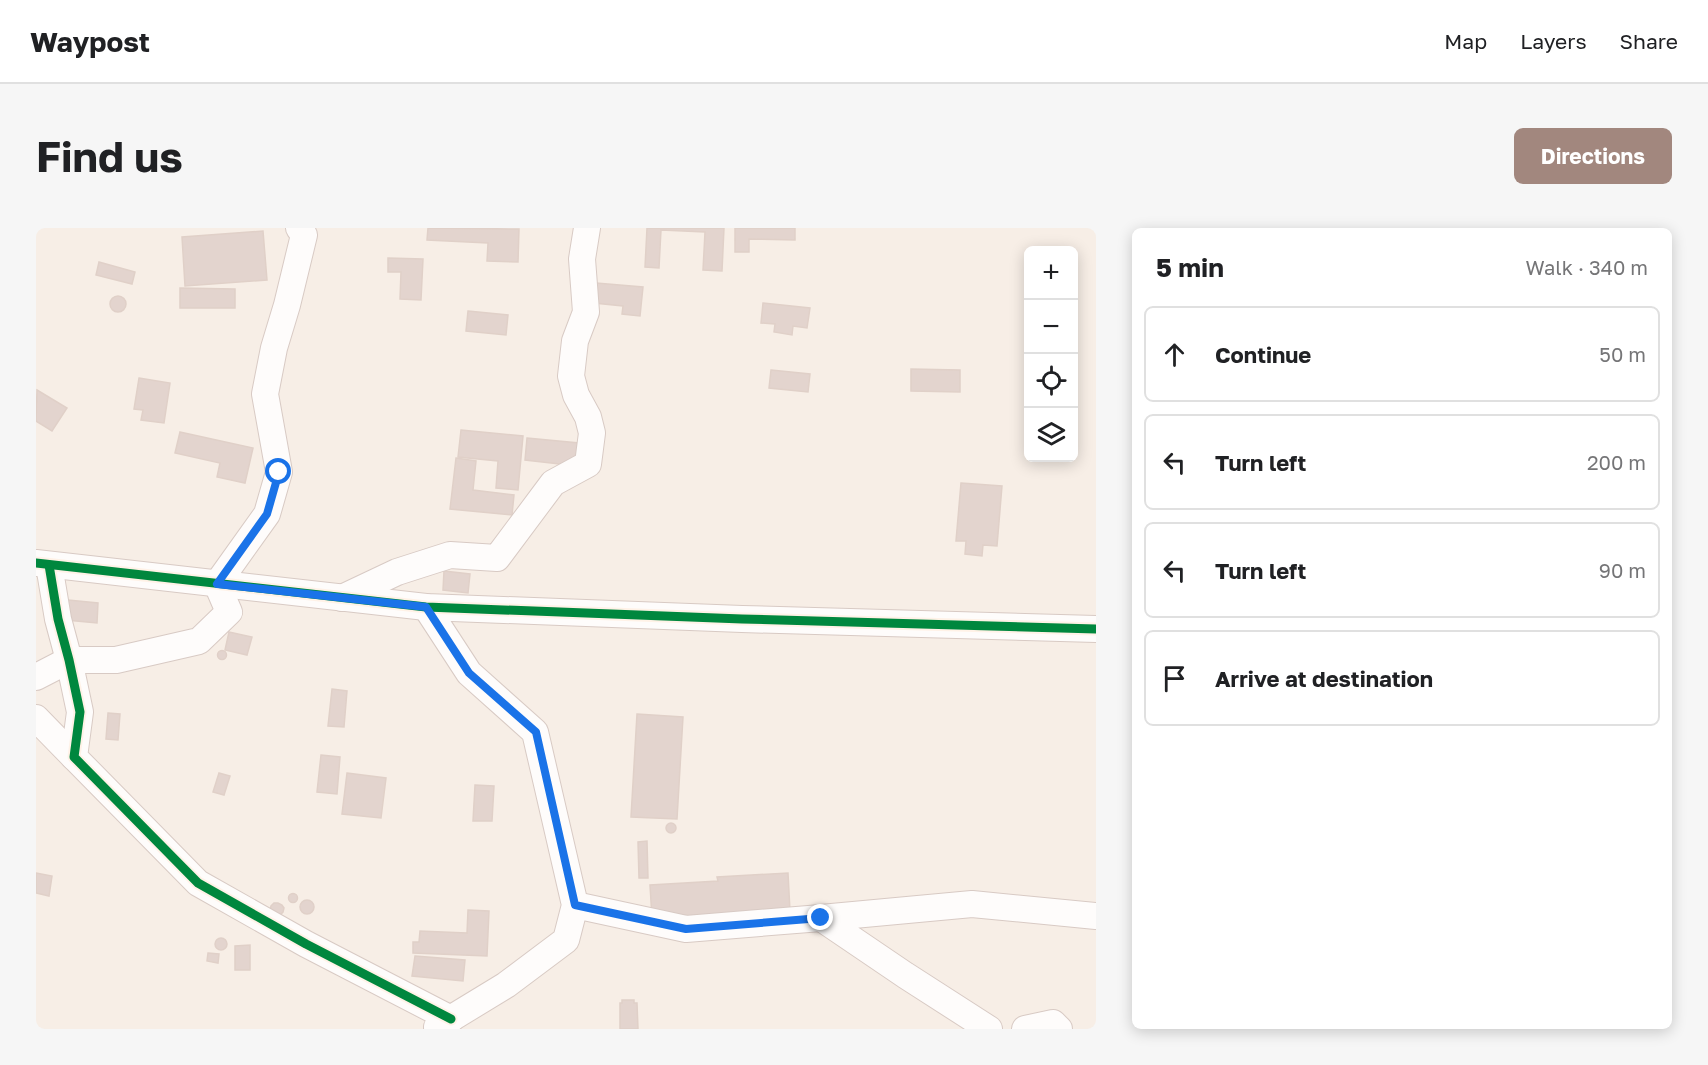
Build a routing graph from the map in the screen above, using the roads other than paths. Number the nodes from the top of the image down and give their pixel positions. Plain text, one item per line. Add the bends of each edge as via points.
1 (299, 228) edge
2 (587, 228) edge
3 (43, 564) edge
4 (397, 572) junction
5 (217, 584) junction
6 (342, 598) junction
7 (421, 607) junction
8 (1096, 629) edge
9 (69, 660) junction
10 (36, 677) edge
11 (36, 718) edge
12 (74, 758) junction
13 (575, 905) junction
14 (1096, 916) edge
15 (821, 918) junction
16 (442, 1024) edge
17 (989, 1029) edge
18 (1025, 1029) edge
19 (1059, 1029) edge

1 - 5 street via 304,235 265,394 279,472 267,514
2 - 4 street via 582,260 586,312 575,341 571,376 592,433 588,464 554,483 496,558 450,555
3 - 5 street
3 - 9 street
4 - 6 street
4 - 7 street
5 - 6 street
5 - 9 street via 230,612 199,641 116,660
6 - 7 street
7 - 8 street
7 - 13 street via 469,673 536,732
9 - 10 street
9 - 12 street via 80,712
11 - 12 street
12 - 16 street via 198,883
13 - 15 street via 686,929
13 - 16 street via 566,940 506,985
14 - 15 street via 972,904
15 - 17 street
18 - 19 street via 1053,1023

